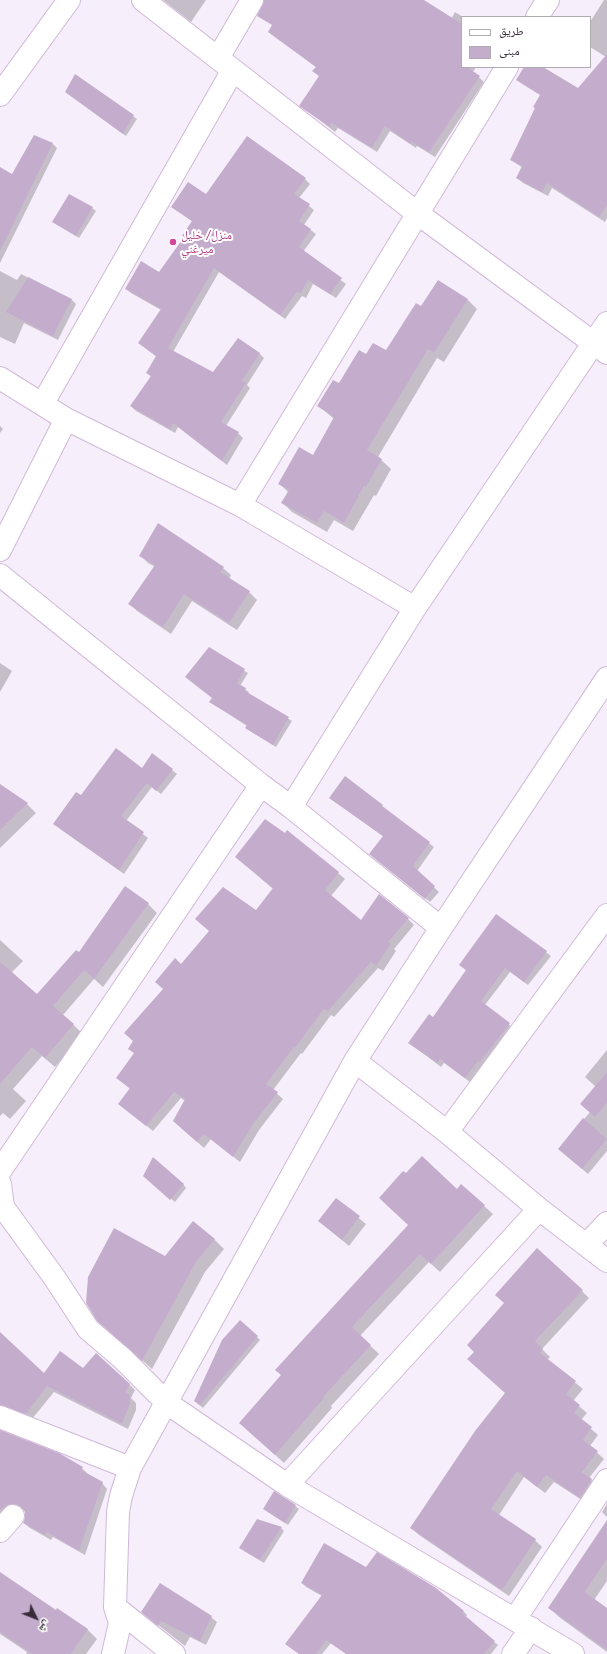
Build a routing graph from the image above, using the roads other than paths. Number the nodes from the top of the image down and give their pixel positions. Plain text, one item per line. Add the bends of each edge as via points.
1 (69, 0) edge
2 (143, 0) edge
3 (252, 0) edge
4 (548, 0) edge
5 (538, 16) edge
6 (225, 64) junction
7 (506, 68) edge
8 (0, 95) edge
9 (417, 213) junction
10 (607, 323) edge
11 (600, 347) edge
12 (0, 378) edge
13 (42, 404) junction
14 (66, 419) junction
15 (240, 505) junction
16 (0, 550) edge
17 (0, 575) edge
18 (415, 608) junction
19 (607, 678) edge
20 (261, 785) junction
21 (291, 806) junction
22 (607, 915) edge
23 (441, 928) junction
24 (355, 1061) junction
25 (447, 1132) junction
26 (0, 1171) edge
27 (0, 1184) edge
28 (539, 1209) junction
29 (607, 1223) edge
30 (586, 1245) junction
31 (607, 1261) edge
32 (167, 1403) junction
33 (0, 1416) edge
34 (130, 1468) junction
35 (607, 1480) edge
36 (287, 1485) junction
37 (114, 1607) junction
38 (523, 1624) junction
39 (113, 1654) edge
40 (174, 1654) edge
41 (513, 1654) edge
42 (573, 1654) edge

1 - 8 street
2 - 6 street
3 - 6 street
4 - 5 street
6 - 9 street
6 - 13 street
7 - 9 street
9 - 11 street
9 - 15 street
10 - 11 street
11 - 18 street
12 - 13 street
13 - 14 street
14 - 15 street
14 - 16 street
15 - 18 street
17 - 20 street
18 - 21 street
19 - 23 street
20 - 21 street
20 - 26 street
21 - 23 street
22 - 25 street
23 - 24 street
24 - 25 street
24 - 32 street
25 - 28 street
27 - 32 street via 3,1207 88,1328
28 - 30 street
28 - 36 street
29 - 30 street
30 - 31 street
32 - 34 street
32 - 36 street
33 - 34 street
34 - 37 street via 118,1512
35 - 38 street
36 - 38 street
37 - 39 street via 120,1623
37 - 40 street
38 - 41 street
38 - 42 street

